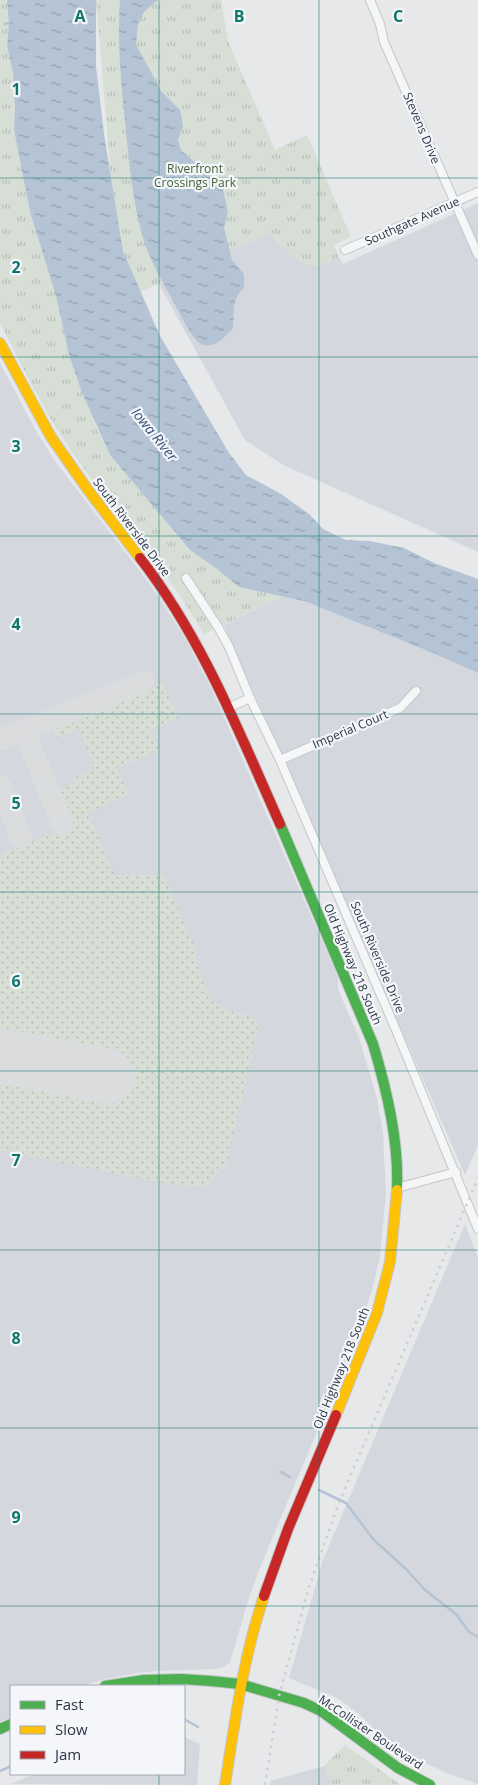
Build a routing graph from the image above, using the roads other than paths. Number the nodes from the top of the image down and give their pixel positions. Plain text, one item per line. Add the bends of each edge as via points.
1 (370, 0) edge
2 (478, 192) edge
3 (454, 202) junction
4 (345, 250) dead end
5 (478, 255) edge
6 (0, 343) edge
7 (186, 578) dead end
8 (416, 691) dead end
9 (250, 698) junction
10 (228, 708) junction
11 (280, 760) junction
12 (456, 1172) junction
13 (397, 1188) junction
14 (478, 1229) edge
15 (240, 1684) junction
16 (110, 1685) edge
17 (225, 1785) edge
18 (430, 1785) edge

1 - 3 street, Stevens Drive via 384,42
2 - 3 street, Southgate Avenue
3 - 4 street, Southgate Avenue
3 - 5 street, Stevens Drive
6 - 10 main road, South Riverside Drive via 51,437 155,577 217,682
7 - 9 street, South Riverside Drive via 229,647
8 - 11 street, Imperial Court via 400,708
9 - 10 street
9 - 11 street, South Riverside Drive
10 - 13 main road, Old Highway 218 South via 373,1044 392,1121
11 - 12 street, South Riverside Drive
12 - 13 street
12 - 14 street, South Riverside Drive
13 - 15 main road, Old Highway 218 South via 390,1262 377,1313 285,1538 256,1620
15 - 16 main road, McCollister Boulevard via 162,1679
15 - 17 main road, Old Highway 218 South
15 - 18 main road, McCollister Boulevard via 321,1711 398,1768

